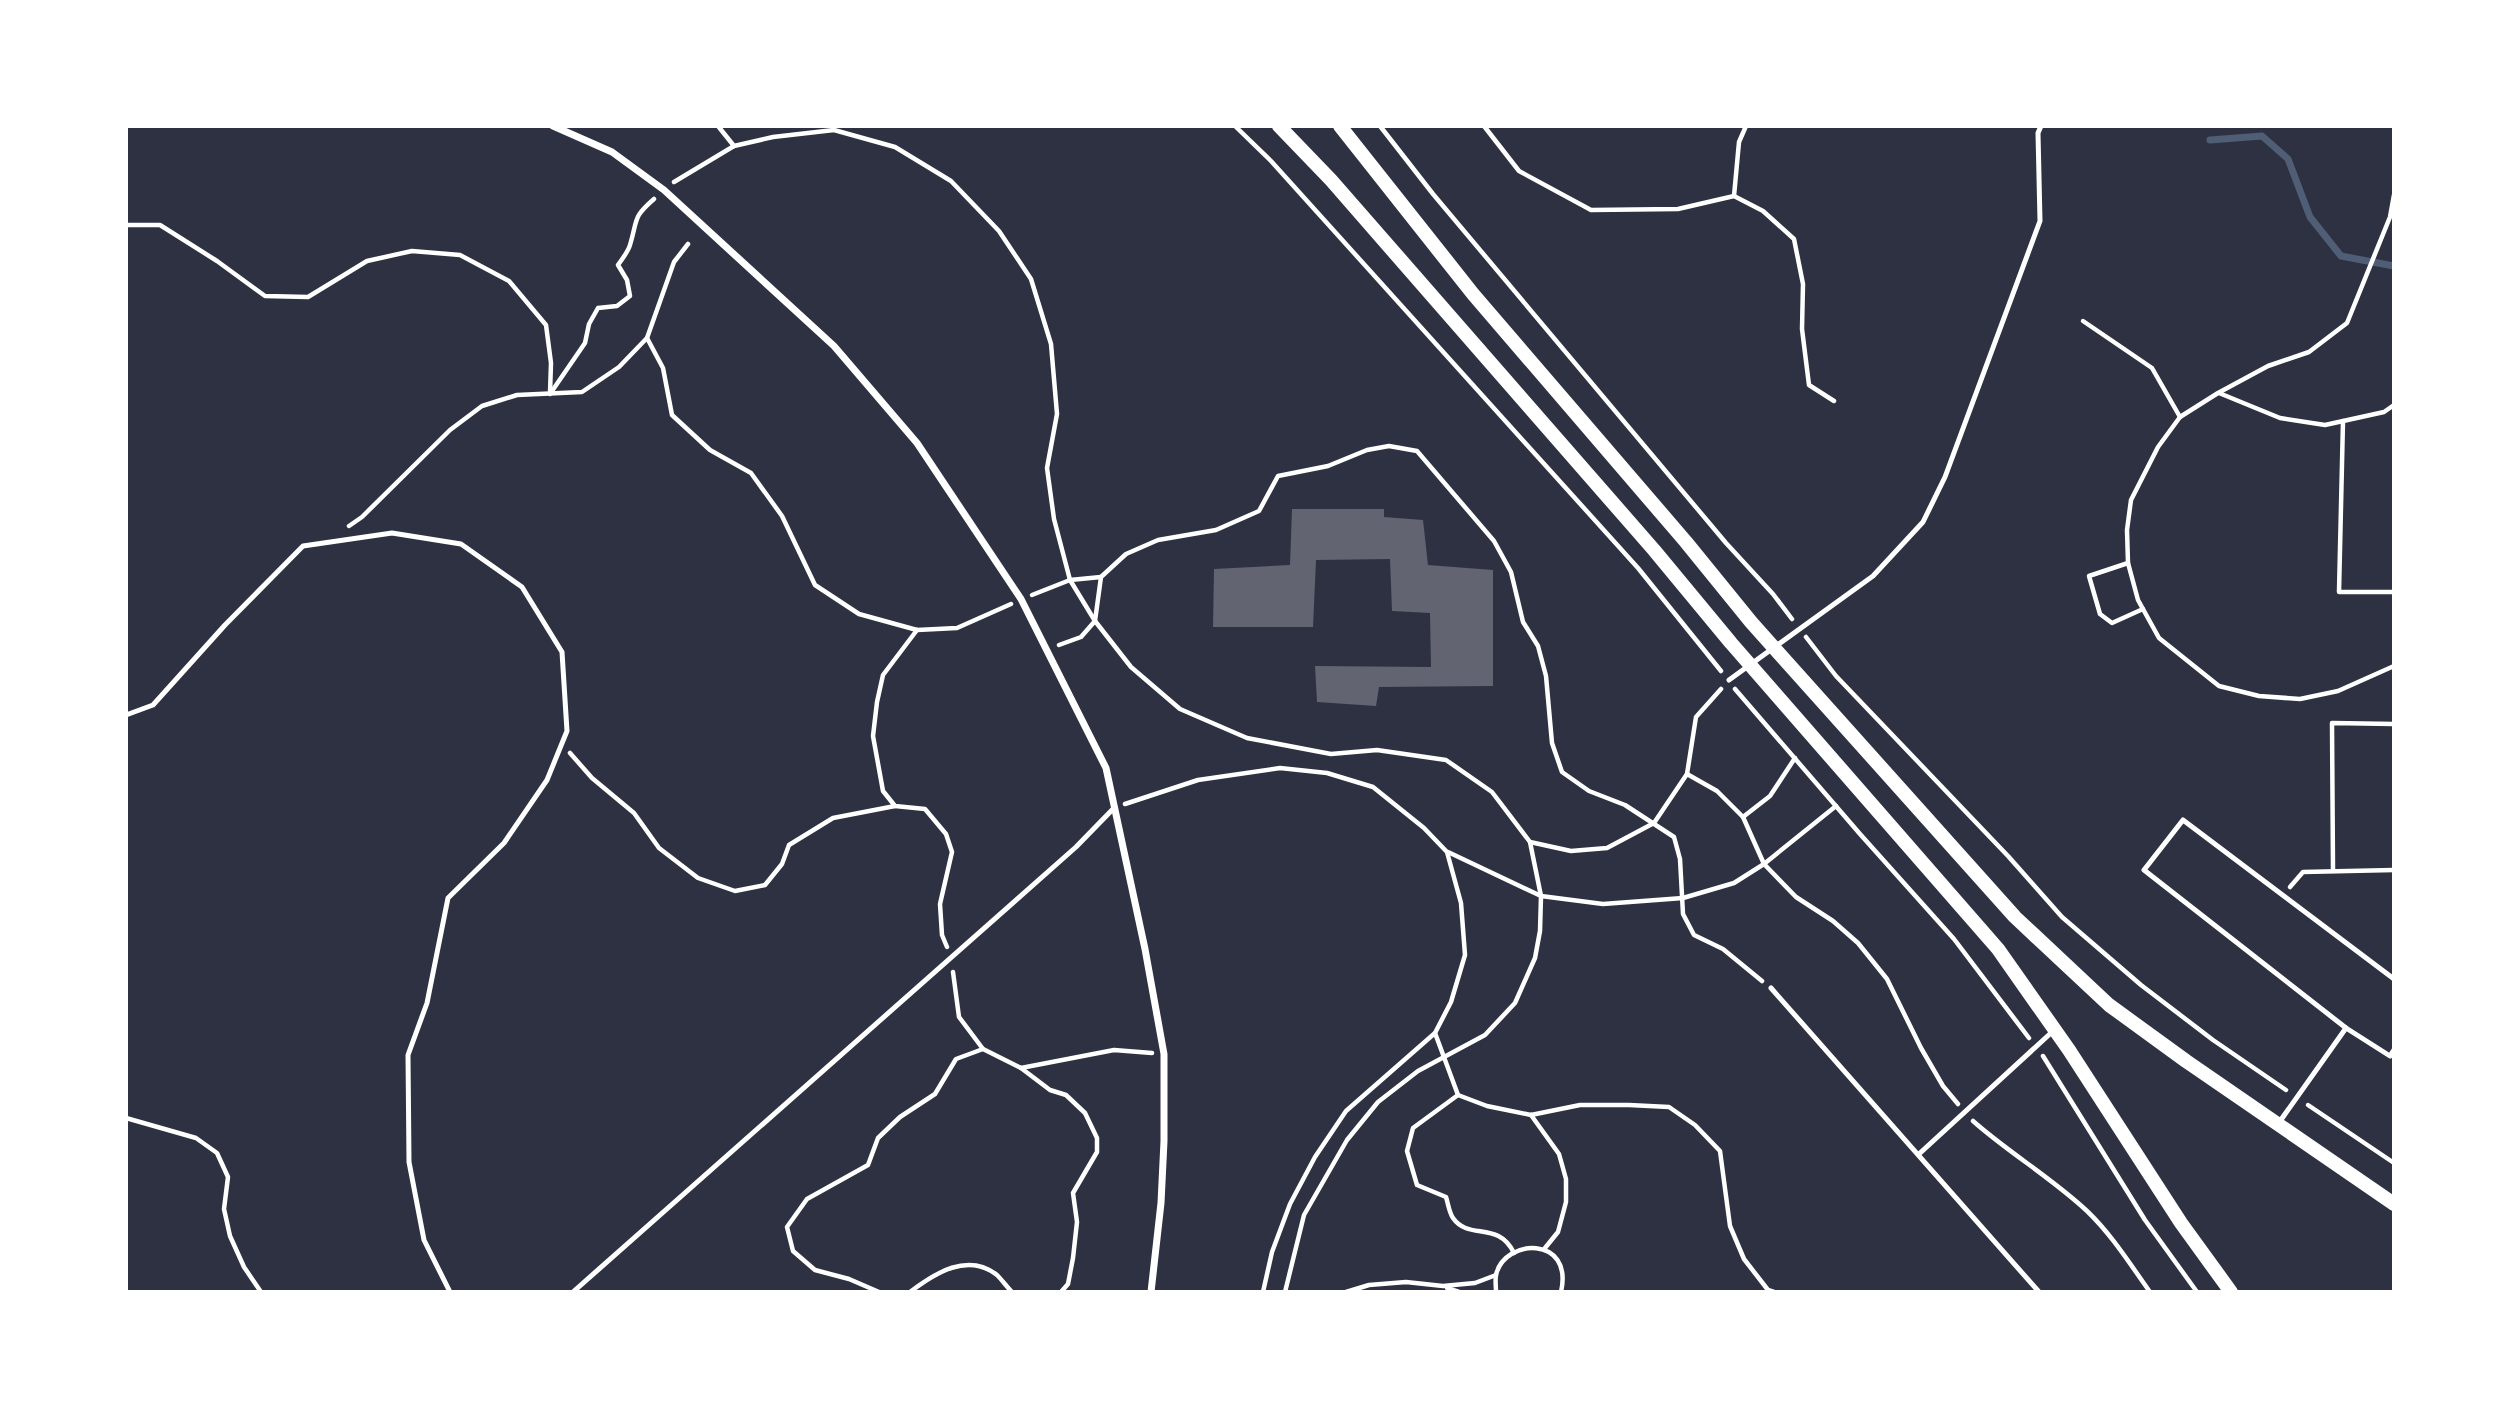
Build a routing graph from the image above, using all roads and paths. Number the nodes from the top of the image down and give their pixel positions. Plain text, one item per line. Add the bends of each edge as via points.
1 (552, 126) edge
2 (718, 126) edge
3 (1279, 126) edge
4 (1340, 126) edge
5 (1380, 126) edge
6 (1484, 126) edge
7 (1746, 126) edge
8 (2041, 126) edge
9 (734, 146) junction
10 (664, 190) junction
11 (2394, 195) edge
12 (1734, 196) junction
13 (126, 225) edge
14 (688, 244) dead end
15 (2082, 321) dead end
16 (648, 338) junction
17 (2218, 393) junction
18 (550, 394) junction
19 (1834, 401) dead end
20 (2394, 405) edge
21 (2180, 417) junction
22 (2343, 421) junction
23 (324, 543) junction
24 (2128, 563) junction
25 (1101, 577) junction
26 (1070, 580) junction
27 (2394, 592) edge
28 (1021, 599) junction
29 (2143, 609) junction
30 (1096, 621) junction
31 (1799, 628) junction
32 (917, 630) junction
33 (1774, 648) junction
34 (1047, 650) junction
35 (1749, 664) junction
36 (2394, 666) edge
37 (1729, 680) joint
38 (126, 715) edge
39 (2394, 724) edge
40 (560, 747) junction
41 (1795, 758) dead end
42 (1686, 774) junction
43 (895, 806) junction
44 (1836, 806) dead end
45 (1114, 808) junction
46 (1743, 817) junction
47 (1654, 823) junction
48 (1530, 842) junction
49 (1447, 852) junction
50 (1764, 864) junction
51 (2333, 870) junction
52 (2394, 870) edge
53 (1541, 896) junction
54 (2283, 896) junction
55 (1683, 898) junction
56 (951, 957) junction
57 (2394, 979) edge
58 (1771, 988) joint
59 (2346, 1028) junction
60 (2055, 1030) junction
61 (1435, 1032) junction
62 (983, 1049) junction
63 (2394, 1050) edge
64 (1164, 1054) junction
65 (1445, 1057) junction
66 (1021, 1068) junction
67 (1458, 1095) junction
68 (2296, 1097) junction
69 (1965, 1112) junction
70 (1531, 1115) junction
71 (126, 1118) edge
72 (2278, 1124) junction
73 (1919, 1154) junction
74 (2394, 1163) edge
75 (2394, 1204) edge
76 (1545, 1248) junction
77 (1514, 1252) junction
78 (1496, 1275) junction
79 (1423, 1284) junction
80 (1443, 1286) junction
81 (261, 1292) edge
82 (450, 1292) edge
83 (573, 1292) edge
84 (879, 1292) edge
85 (911, 1292) edge
86 (1012, 1292) edge
87 (1061, 1292) edge
88 (1151, 1292) edge
89 (1263, 1292) edge
90 (1285, 1292) edge
91 (1346, 1292) edge
92 (1423, 1292) edge
93 (1459, 1292) edge
94 (1496, 1292) edge
95 (1560, 1292) edge
96 (1774, 1292) edge
97 (2039, 1292) edge
98 (2150, 1292) edge
99 (2231, 1292) edge

1 - 10 street via 611,152
2 - 9 path
3 - 35 main road via 1331,180
4 - 33 main road via 1474,294
5 - 31 path
6 - 12 path via 1518,171 1591,210 1678,209
7 - 12 path via 1738,142
8 - 31 lane via 2040,221 1929,511 1873,576
9 - 10 path
9 - 26 path via 834,130 895,147 951,181 999,231 1031,279 1051,344 1057,414 1048,468 1054,519
10 - 18 path via 641,210 630,247 618,265 631,296 617,306 598,308 585,343
10 - 28 street via 834,346 916,443
11 - 17 path via 2390,217 2347,323 2309,352 2268,366
12 - 19 path via 1763,211 1794,239 1803,284 1802,329 1809,385
13 - 18 path via 160,225 265,296 308,297 367,261 412,251 460,255 509,281 546,325
14 - 16 path via 674,262
15 - 21 path via 2151,368
16 - 18 path via 619,367 582,392
16 - 32 path via 663,368 672,415 710,450 751,473 782,516 815,585 859,614
17 - 21 path
17 - 22 path via 2280,418 2325,425
18 - 23 path via 517,396 482,406 450,430 362,517
20 - 22 path via 2384,412
21 - 24 path via 2158,447 2131,500
22 - 27 path via 2339,592
23 - 38 lane via 303,546 153,705
23 - 40 lane via 392,533 461,544 522,587 562,652 567,731
24 - 29 path
24 - 29 path via 2089,576 2100,614 2112,623
25 - 26 path
25 - 30 path
25 - 47 path via 1126,554 1147,545 1216,530 1259,511 1278,476 1389,446 1418,451 1494,541 1511,572 1523,622 1541,656 1552,743 1562,772 1589,791
26 - 28 path
26 - 30 path
28 - 32 path via 957,628
28 - 34 street
29 - 36 path via 2159,638 2219,686 2259,696 2300,699 2338,691
30 - 34 path via 1081,637
30 - 48 path via 1131,667 1180,709 1247,738 1331,754 1377,750 1446,760 1492,792
31 - 33 lane
31 - 68 path via 1836,676 2063,917 2141,985
32 - 43 path via 883,675 877,702 873,736 883,791
33 - 35 lane
33 - 72 main road via 2015,917 2109,1005
34 - 45 street via 1105,768
35 - 37 lane
35 - 60 main road via 1998,949
37 - 42 path via 1696,717
39 - 51 path via 2332,723
40 - 43 path via 635,813 659,848 698,878 735,891 765,885 782,864 789,845 833,818
40 - 82 lane via 547,780 504,843 447,898 427,1003 408,1055 409,1162 424,1240
41 - 46 path via 1770,796
42 - 46 path via 1717,791
42 - 47 path
43 - 56 path via 925,809 946,834 952,852 940,904 942,935
44 - 50 path
45 - 49 path via 1198,780 1280,768 1327,773 1373,786
45 - 56 lane
45 - 64 street
46 - 50 path
47 - 48 path via 1607,848 1571,851
47 - 55 path via 1674,837
48 - 53 path
49 - 53 path
49 - 61 path via 1461,903 1465,955 1451,1002
50 - 55 path via 1734,883
50 - 69 path via 1796,897 1858,943 1887,979 1943,1086
51 - 52 path
51 - 54 path via 2303,872
53 - 55 path via 1603,904
53 - 65 path via 1535,958 1515,1003 1485,1035
54 - 57 lane
54 - 59 lane via 2183,820 2144,870
55 - 58 path via 1682,914 1694,934 1723,949
56 - 62 path via 959,1017
56 - 83 lane
58 - 73 lane
59 - 63 lane via 2390,1056
59 - 68 lane
60 - 69 lane
60 - 99 main road via 2180,1223
61 - 65 path
61 - 89 path via 1346,1111 1315,1157 1272,1252
62 - 66 path
62 - 84 path via 956,1059 935,1094 878,1138 868,1164 807,1199 787,1227 793,1251 815,1270
64 - 66 path via 1114,1051
64 - 88 street via 1161,1203
65 - 67 path
65 - 90 path via 1378,1101 1347,1140 1304,1215
66 - 87 path via 1049,1090 1066,1095 1085,1114 1097,1138 1097,1152 1073,1193 1073,1258 1068,1284
67 - 70 path
67 - 77 path via 1413,1128 1407,1151 1417,1185 1446,1197 1454,1219 1469,1230 1492,1231
68 - 72 lane
68 - 74 path
69 - 73 lane
69 - 98 path via 2086,1210
70 - 76 path via 1559,1154 1566,1180 1558,1232
70 - 96 path via 1580,1105 1629,1105 1669,1108 1695,1125 1720,1152 1730,1226 1744,1259
71 - 81 path via 196,1138 217,1153 228,1177 224,1209 230,1237
72 - 75 main road
73 - 97 lane
76 - 77 path
76 - 95 path via 1555,1255 1563,1274
77 - 78 path
78 - 80 path via 1475,1283
78 - 94 path
79 - 80 path
79 - 91 path via 1369,1285
79 - 92 path
80 - 93 path
85 - 86 path via 954,1266 979,1265 997,1275

